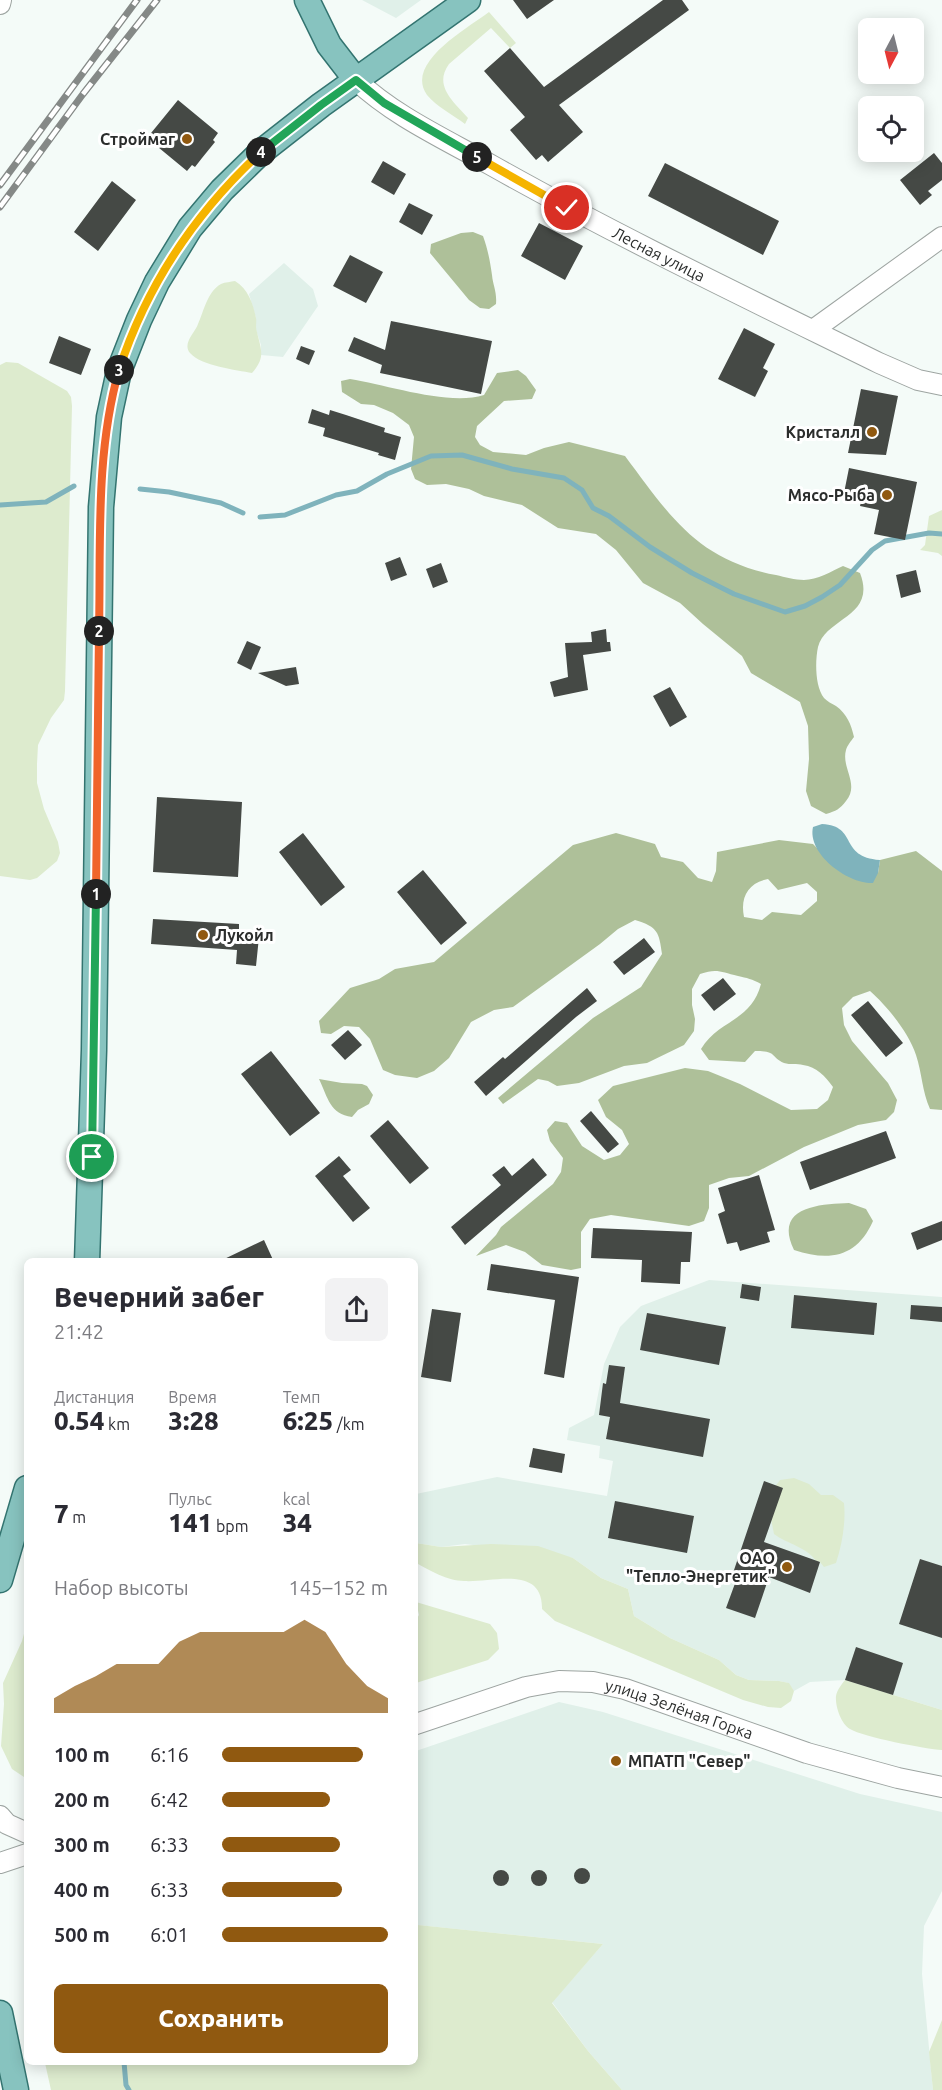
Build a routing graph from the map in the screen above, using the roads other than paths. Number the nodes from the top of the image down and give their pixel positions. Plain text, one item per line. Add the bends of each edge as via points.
1 (307, 0) edge
2 (468, 0) edge
3 (356, 80) junction
4 (942, 237) edge
5 (813, 330) junction
6 (942, 385) edge
7 (87, 1258) edge
8 (24, 1498) edge
9 (0, 1580) edge
10 (418, 1723) edge
11 (942, 1787) edge
12 (0, 1815) edge
13 (24, 1832) edge
14 (24, 1855) edge
15 (0, 1863) edge
16 (0, 2013) edge
17 (16, 2090) edge

1 - 3 main road via 329,45
2 - 3 main road
3 - 5 street, Лесная улица via 392,108 567,208
3 - 7 main road via 261,152 190,228 139,320 114,392 101,507 94,1050
4 - 5 street
5 - 6 street, Лесная улица via 902,374
8 - 9 main road
10 - 11 street, улица Зелёная Горка via 526,1687 592,1682 635,1693 807,1753
12 - 13 street via 7,1824
14 - 15 street
16 - 17 main road

